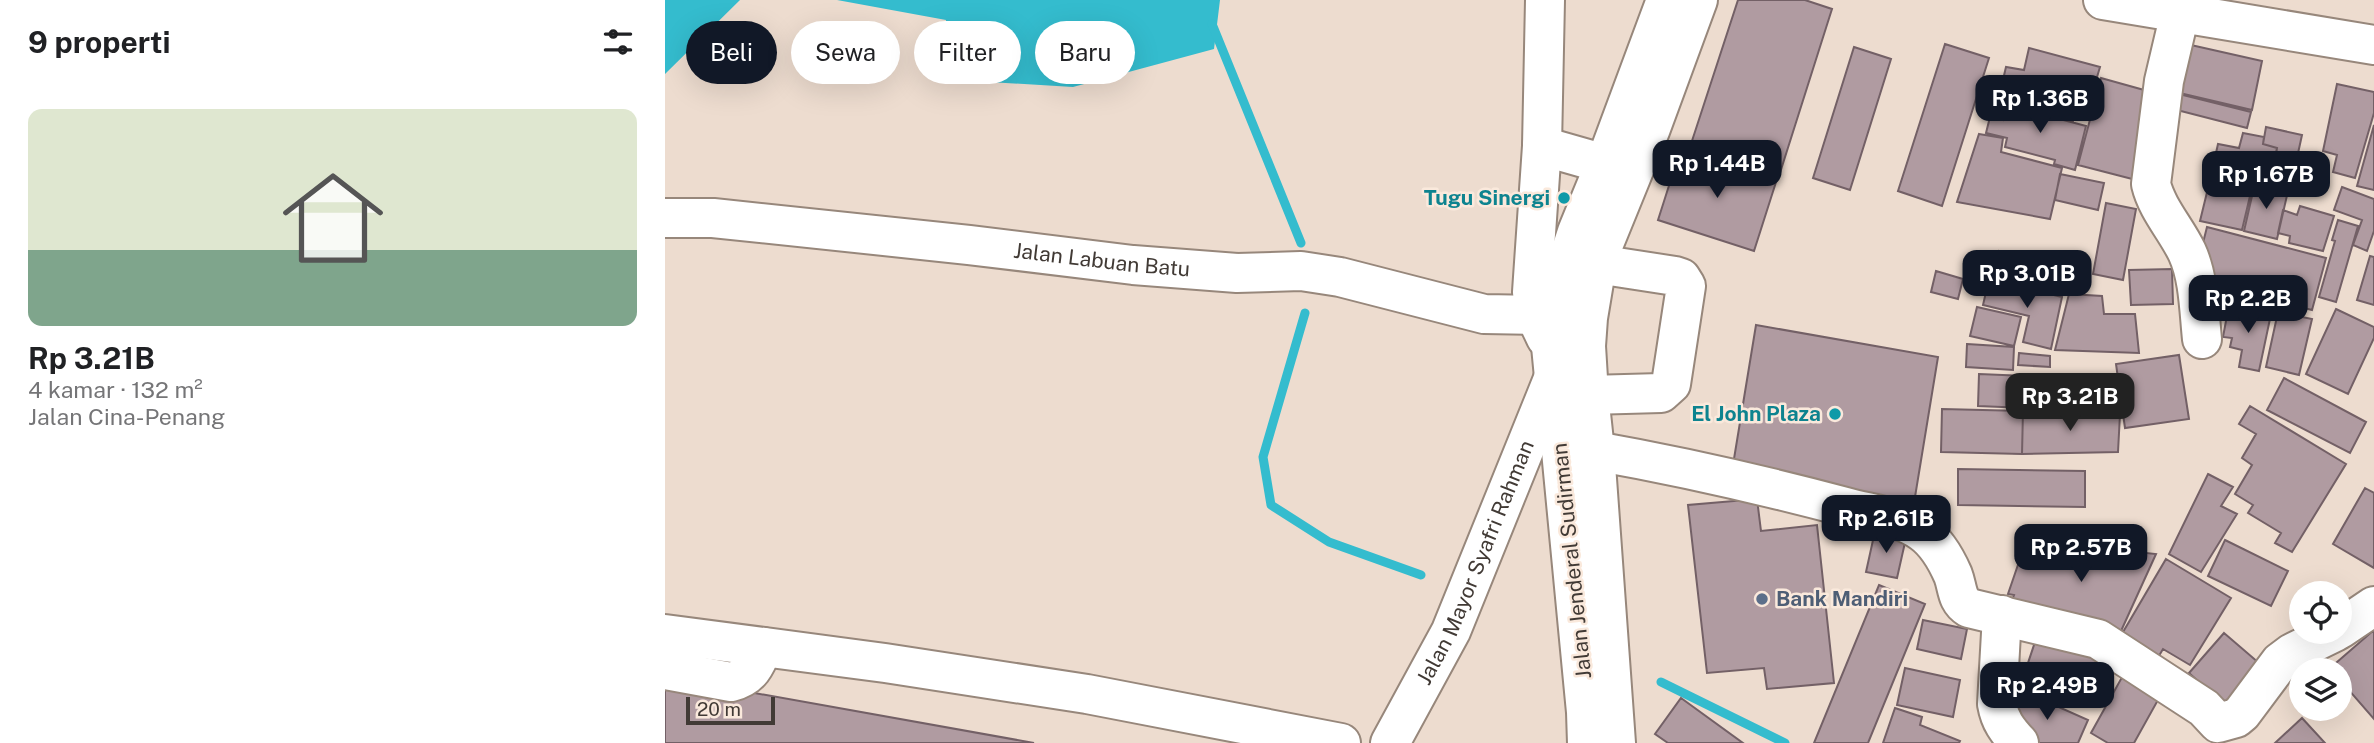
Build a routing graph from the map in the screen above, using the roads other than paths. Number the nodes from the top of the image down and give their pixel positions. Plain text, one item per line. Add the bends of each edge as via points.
1 (1545, 0) edge
2 (1666, 0) edge
3 (1698, 0) edge
4 (2102, 0) edge
5 (2180, 13) junction
6 (2374, 45) edge
7 (1542, 146) junction
8 (1605, 164) junction
9 (665, 218) edge
10 (1597, 264) junction
11 (2203, 339) dead end
12 (1546, 347) junction
13 (1589, 395) junction
14 (1595, 451) junction
15 (2374, 606) edge
16 (2003, 615) junction
17 (2352, 621) edge
18 (665, 634) edge
19 (2312, 644) edge
20 (763, 647) junction
21 (665, 670) edge
22 (2207, 733) edge
23 (1341, 743) edge
24 (1390, 743) edge
25 (1587, 743) edge
26 (1616, 743) edge
27 (2019, 743) edge

1 - 7 main road
2 - 8 main road
3 - 10 main road, Jalan Jenderal Sudirman
4 - 5 main road
5 - 6 main road
5 - 11 main road via 2164,81 2151,184 2193,267
7 - 8 main road
7 - 12 main road via 1532,292
8 - 12 main road via 1562,278
9 - 12 main road, Jalan Labuan Batu via 713,218 1133,265 1340,276 1484,314
10 - 13 main road, Jalan Jenderal Sudirman via 1586,346
10 - 13 main road via 1681,278 1686,286 1668,388 1661,393
12 - 24 main road, Jalan Mayor Syafri Rahman via 1451,631
12 - 25 main road, Jalan Jenderal Sudirman via 1561,443
13 - 14 main road, Jalan Jenderal Sudirman
14 - 16 main road via 1773,487 1905,523 1931,538 1954,576 1961,602
14 - 26 main road, Jalan Jenderal Sudirman
15 - 17 main road
16 - 22 main road via 2098,639 2204,708
16 - 27 main road via 1997,704 2005,729
18 - 20 main road
19 - 22 main road via 2276,666 2242,713
20 - 21 main road via 749,674 731,682
20 - 23 main road via 1087,694

